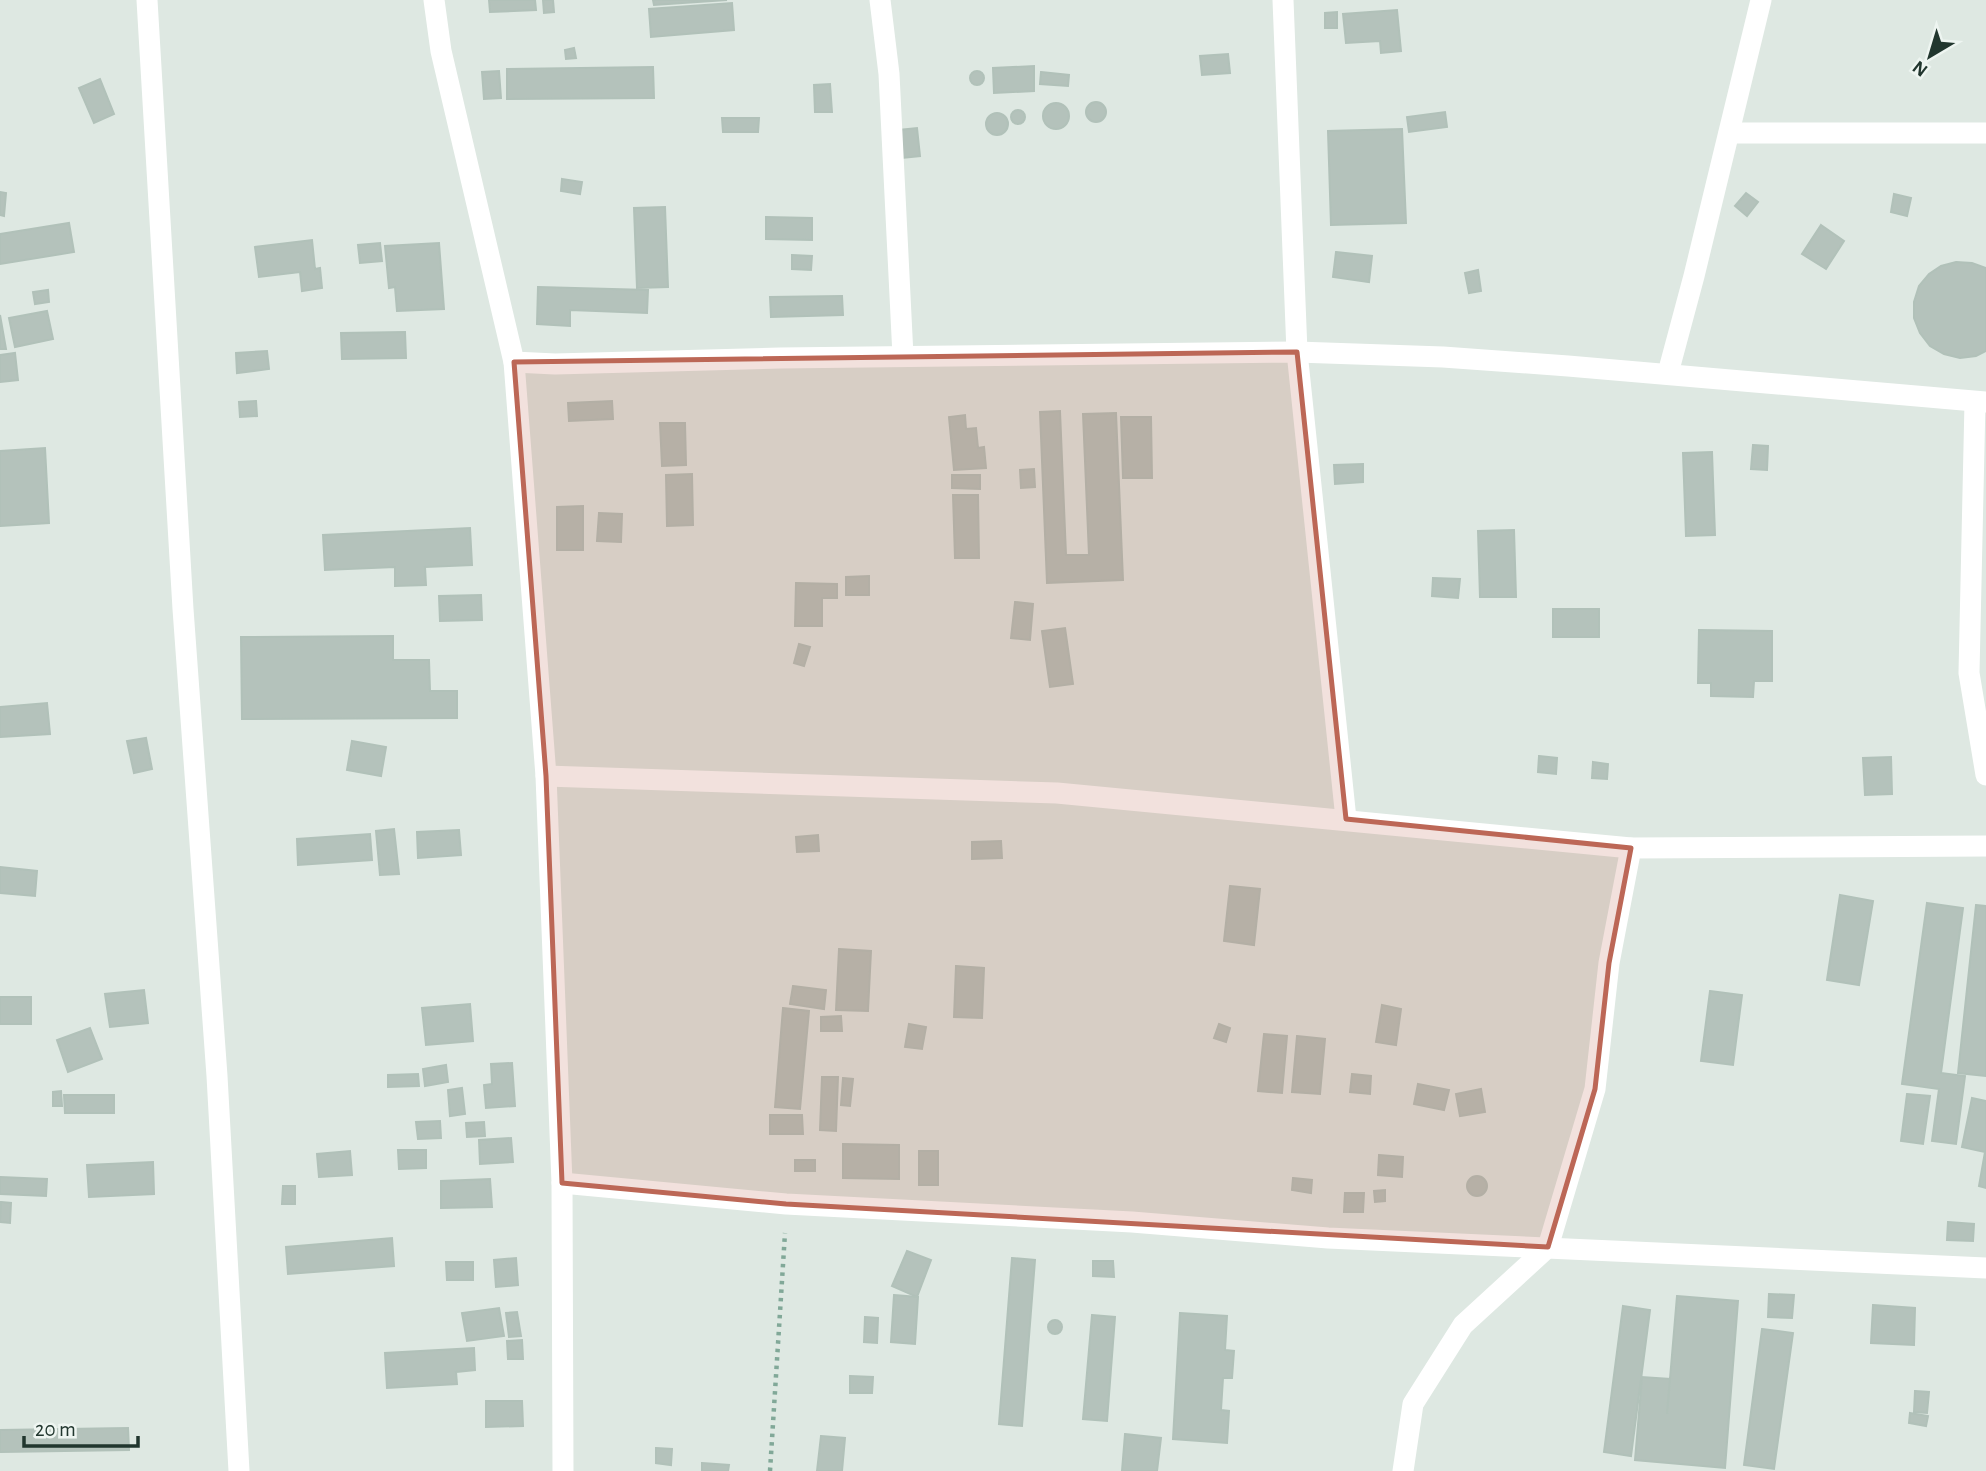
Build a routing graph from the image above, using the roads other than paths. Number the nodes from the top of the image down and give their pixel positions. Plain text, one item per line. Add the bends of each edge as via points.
1 (147, 0) edge
2 (434, 0) edge
3 (880, 0) edge
4 (1283, 0) edge
5 (1761, 0) edge
6 (1729, 133) junction
7 (1986, 133) edge
8 (1297, 352) junction
9 (903, 356) junction
10 (513, 362) junction
11 (1668, 373) junction
12 (1981, 402) edge
13 (1986, 775) edge
14 (546, 776) junction
15 (1346, 819) junction
16 (1986, 846) edge
17 (1631, 848) junction
18 (562, 1183) junction
19 (1548, 1247) junction
20 (1986, 1268) edge
21 (239, 1471) edge
22 (563, 1471) edge
23 (1403, 1471) edge

1 - 21 street
2 - 10 street via 441,51
3 - 9 street via 889,74
4 - 8 street
5 - 6 street
6 - 7 street
6 - 11 street
8 - 9 street
8 - 11 street
8 - 15 street
9 - 10 street
10 - 14 street
11 - 12 street
12 - 13 street via 1969,673
14 - 15 street via 1057,793
14 - 18 street
15 - 17 street
16 - 17 street
17 - 19 street via 1609,963 1595,1088
18 - 19 street via 786,1204
18 - 22 street
19 - 20 street
19 - 23 street via 1462,1325 1413,1404

